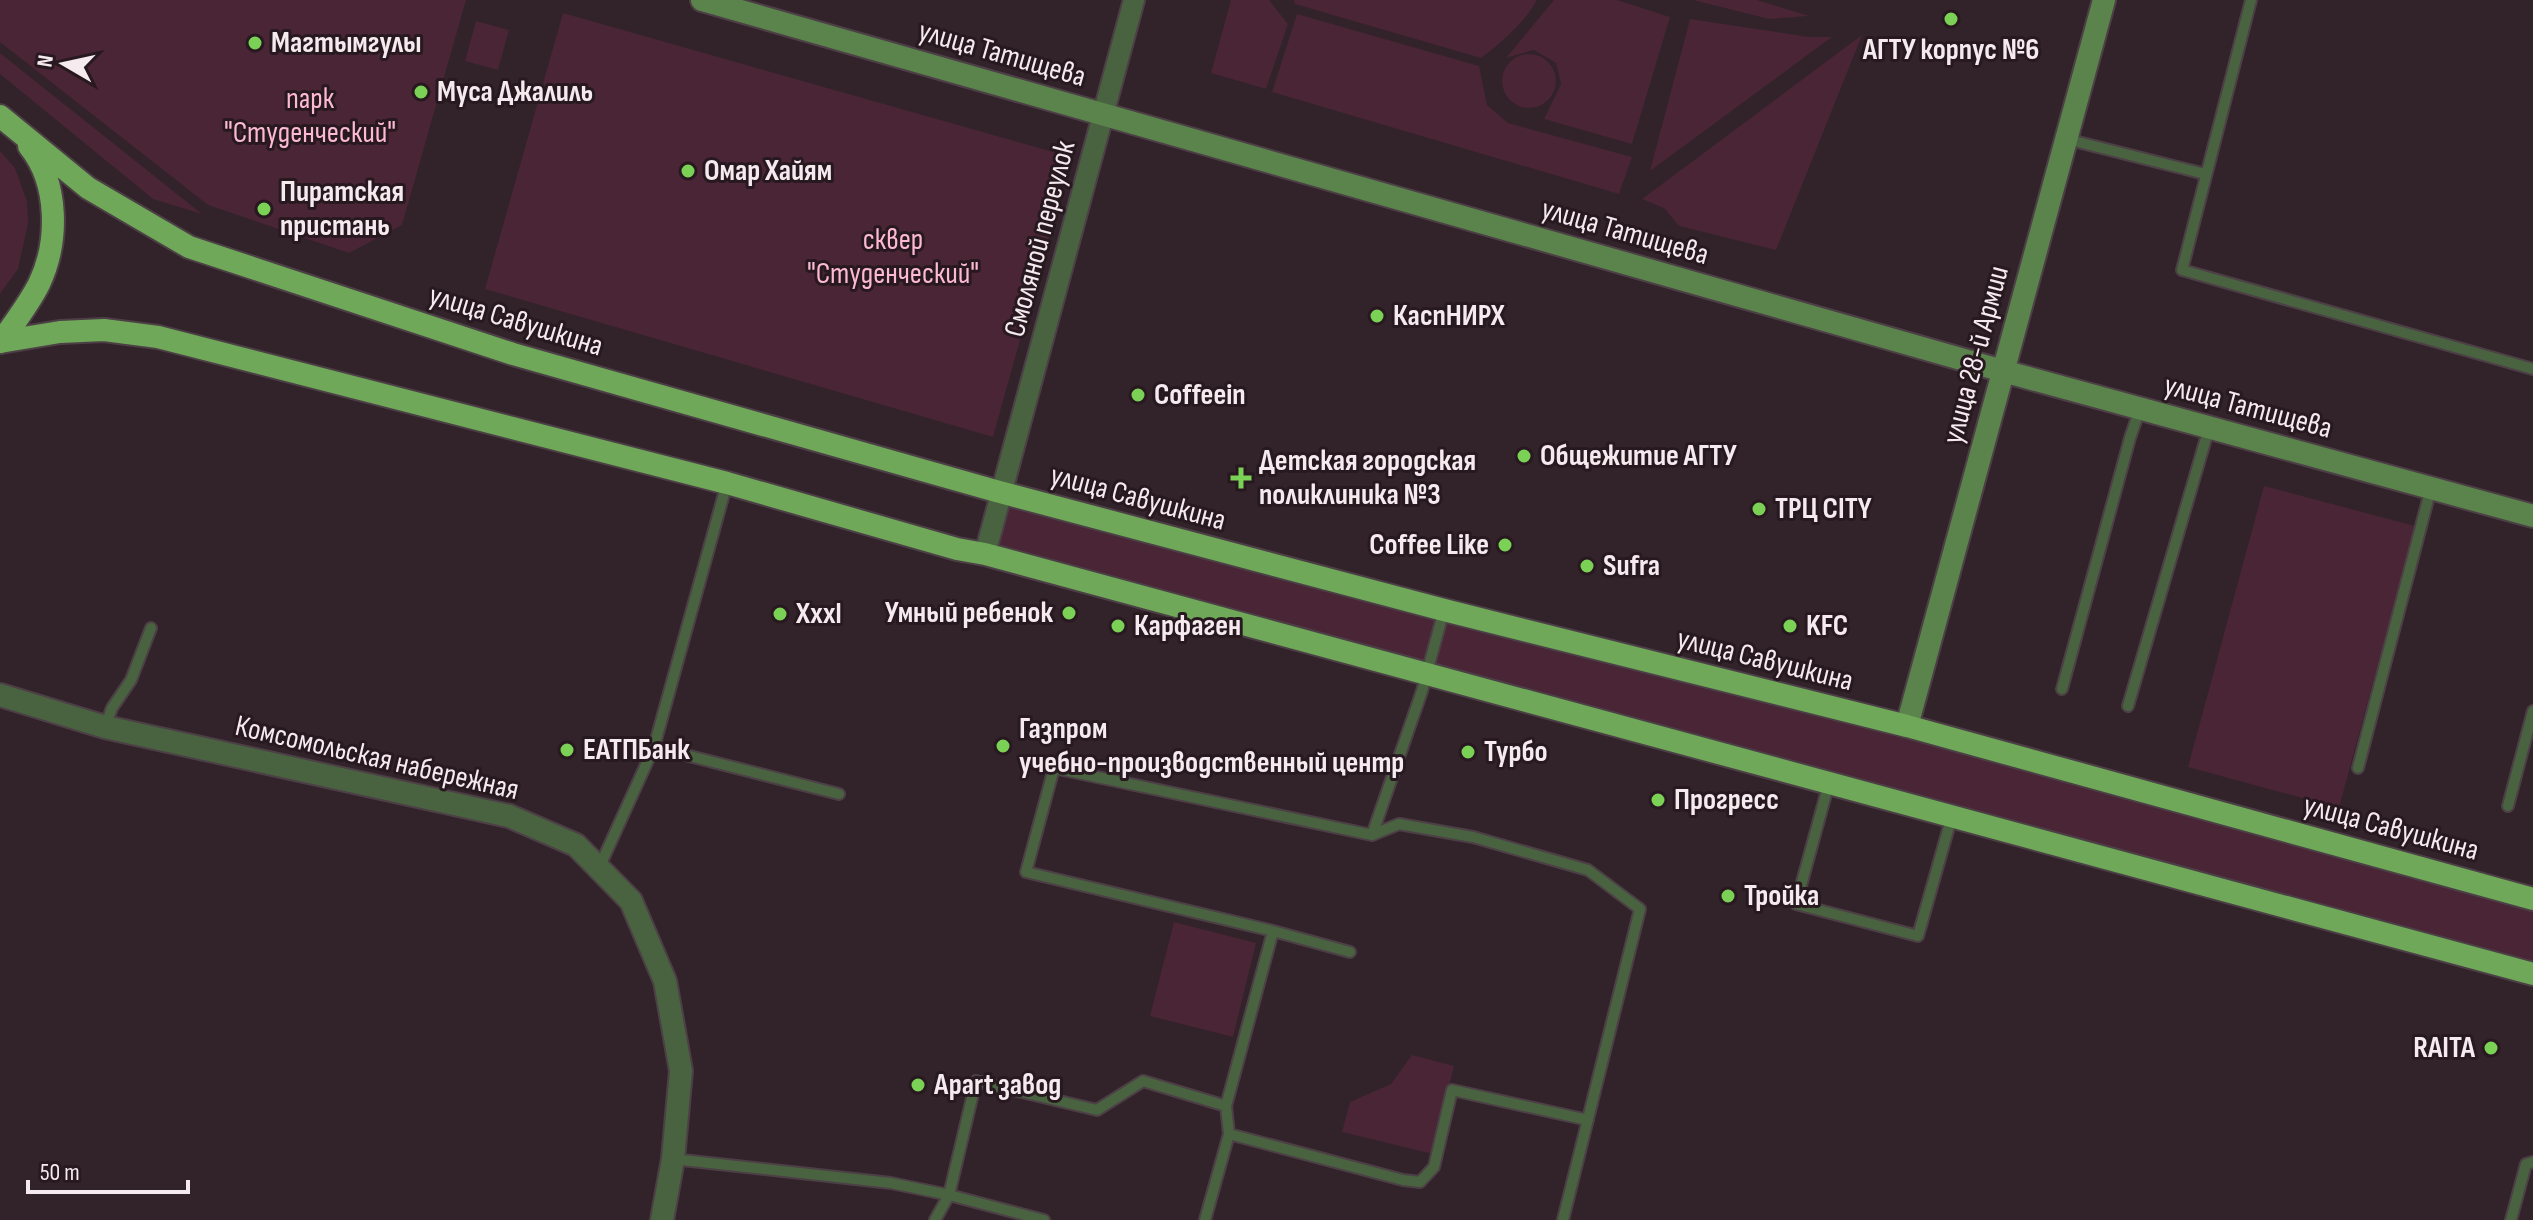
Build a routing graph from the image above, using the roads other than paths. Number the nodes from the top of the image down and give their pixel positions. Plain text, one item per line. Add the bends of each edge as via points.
1 (702, 0) edge
2 (1134, 0) edge
3 (2104, 0) edge
4 (2251, 0) edge
5 (1104, 114) junction
6 (1, 117) edge
7 (2066, 139) junction
8 (2205, 174) junction
9 (0, 345) edge
10 (2533, 369) edge
11 (2003, 371) junction
12 (2140, 409) junction
13 (2209, 428) junction
14 (727, 483) junction
15 (2431, 488) junction
16 (1003, 493) junction
17 (2533, 516) edge
18 (985, 554) junction
19 (1444, 610) junction
20 (151, 628) dead end
21 (1427, 674) junction
22 (2062, 689) dead end
23 (0, 695) edge
24 (2128, 706) dead end
25 (2533, 711) edge
26 (1907, 726) junction
27 (105, 727) junction
28 (654, 747) junction
29 (2358, 768) dead end
30 (1829, 783) junction
31 (839, 794) dead end
32 (2508, 806) dead end
33 (1952, 816) junction
34 (1372, 835) junction
35 (599, 868) junction
36 (2533, 899) edge
37 (1273, 931) junction
38 (1350, 952) dead end
39 (2533, 974) edge
40 (1226, 1106) junction
41 (1588, 1120) junction
42 (1229, 1134) junction
43 (673, 1159) junction
44 (2533, 1162) edge
45 (949, 1195) junction
46 (662, 1220) edge
47 (935, 1220) edge
48 (1044, 1220) edge
49 (1205, 1220) edge
50 (1563, 1220) edge
51 (2511, 1220) edge

1 - 5 main road, улица Татищева
2 - 5 street, Смоляной переулок
3 - 7 main road, улица 28-й Армии
4 - 8 lane
5 - 11 main road, улица Татищева
5 - 16 street, Смоляной переулок
6 - 9 highway, улица Савушкина via 32,150 51,190 55,227 40,283
6 - 16 highway, улица Савушкина via 88,188 189,247 513,354
7 - 8 lane
7 - 11 main road, улица 28-й Армии
8 - 10 lane via 2182,270
9 - 14 highway, улица Савушкина via 60,332 104,330 158,337
11 - 12 main road, улица Татищева
11 - 26 main road, улица 28-й Армии
12 - 13 main road, улица Татищева
12 - 22 lane
13 - 15 main road, улица Татищева
13 - 24 lane
14 - 18 highway, улица Савушкина
14 - 28 lane
15 - 17 main road, улица Татищева
15 - 29 lane
16 - 18 street, Смоляной переулок
16 - 19 highway, улица Савушкина
18 - 21 highway, улица Савушкина
19 - 21 lane
19 - 26 highway, улица Савушкина
20 - 27 lane
21 - 30 highway, улица Савушкина
21 - 34 lane
23 - 27 street, Комсомольская набережная
25 - 32 lane
26 - 36 highway, улица Савушкина
27 - 35 street, Комсомольская набережная via 509,816 576,845
28 - 31 lane
28 - 35 lane
30 - 33 highway, улица Савушкина
30 - 33 lane via 1796,904 1918,936
33 - 39 highway, улица Савушкина
34 - 37 lane via 1054,768 1026,872
34 - 41 lane via 1399,824 1473,837 1588,870 1640,909
35 - 43 street, Комсомольская набережная via 631,901 665,981 681,1071
37 - 38 lane
37 - 40 lane
40 - 42 lane
40 - 45 lane via 1143,1081 1097,1110 976,1081
41 - 42 lane via 1452,1090 1434,1167 1420,1182
41 - 50 lane
42 - 49 lane
43 - 45 lane via 891,1183
43 - 46 street, Комсомольская набережная
44 - 51 lane via 2526,1164
45 - 47 lane
45 - 48 lane

